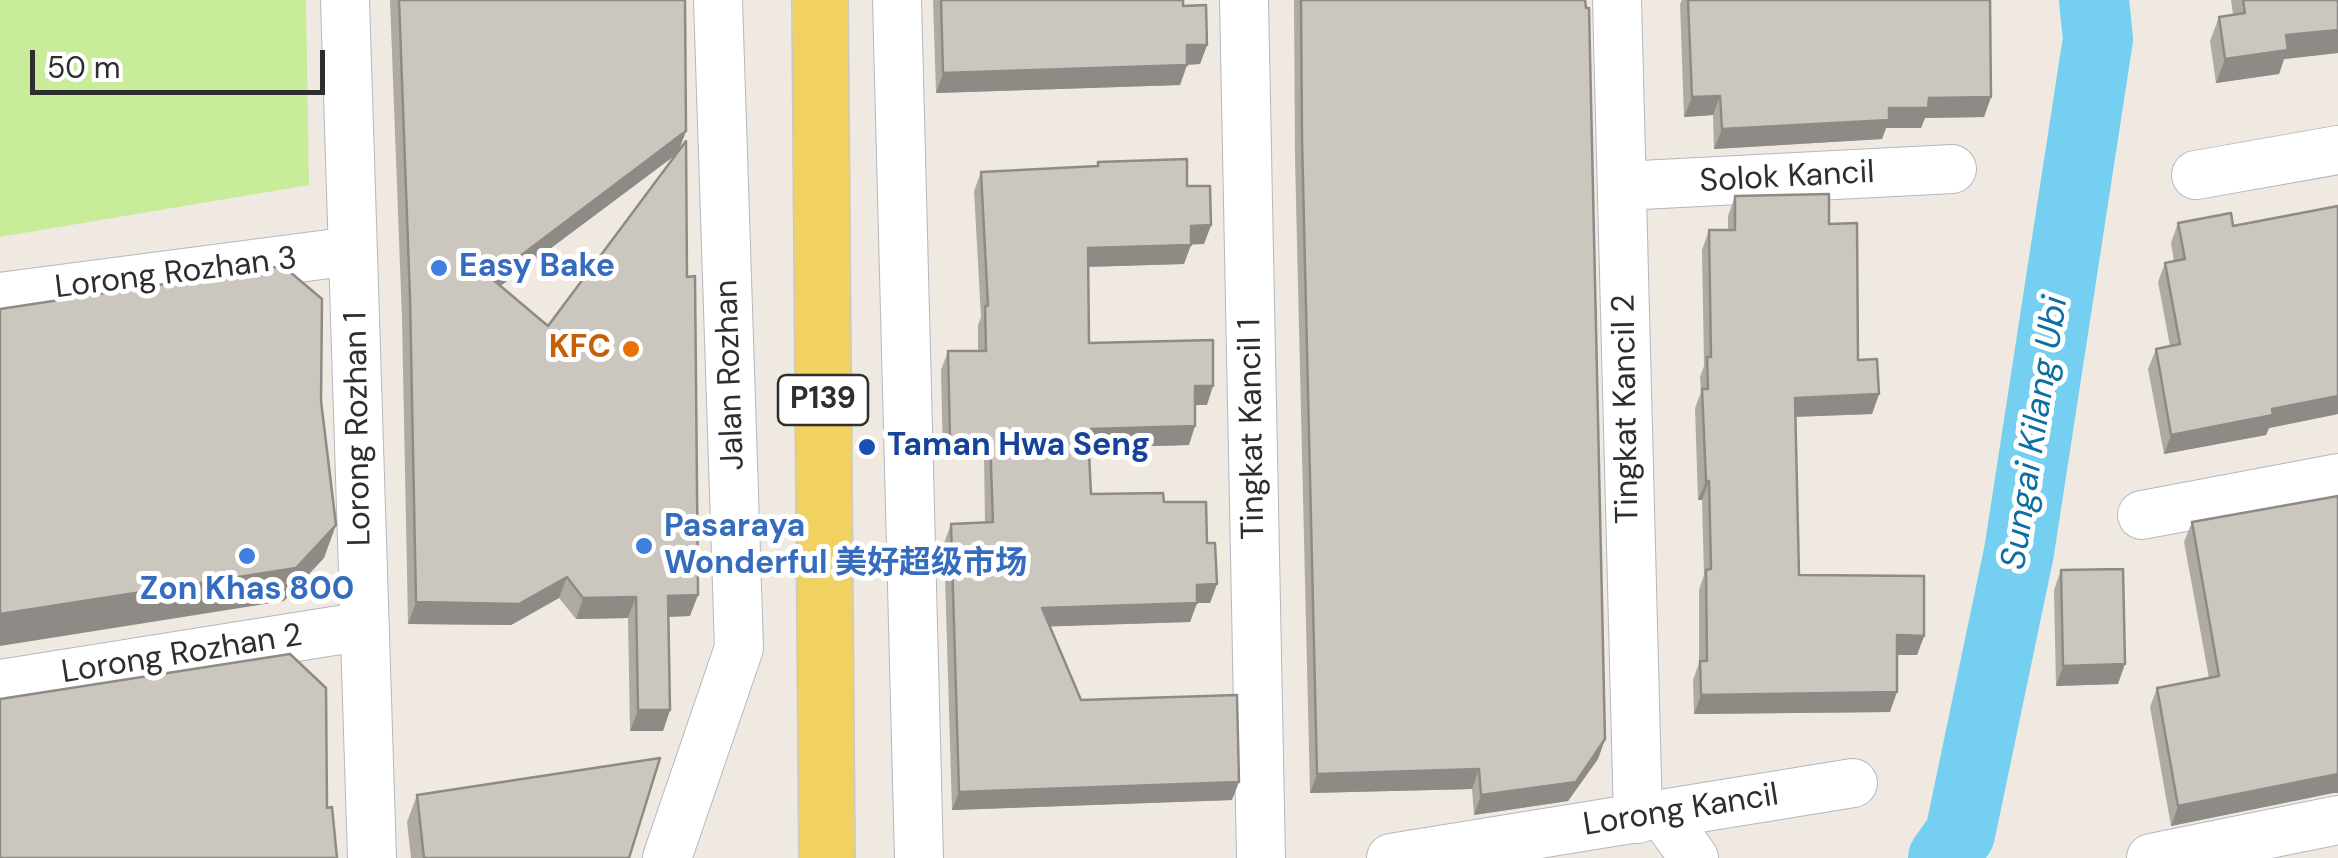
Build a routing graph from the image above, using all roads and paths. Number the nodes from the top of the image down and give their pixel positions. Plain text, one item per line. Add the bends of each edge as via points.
1 (345, 0) edge
2 (718, 0) edge
3 (820, 0) edge
4 (897, 0) edge
5 (1244, 0) edge
6 (1617, 0) edge
7 (2338, 150) edge
8 (1952, 170) dead end
9 (2196, 175) dead end
10 (1622, 186) junction
11 (352, 251) junction
12 (0, 297) edge
13 (2338, 478) edge
14 (2142, 514) dead end
15 (365, 626) junction
16 (0, 684) edge
17 (1853, 783) dead end
18 (826, 800) junction
19 (1650, 817) junction
20 (2338, 820) edge
21 (372, 858) edge
22 (668, 858) edge
23 (801, 858) edge
24 (828, 858) edge
25 (852, 858) edge
26 (919, 858) edge
27 (1261, 858) edge
28 (1391, 858) edge
29 (1694, 858) edge
30 (2151, 858) edge

1 - 11 street, Lorong Rozhan 1
2 - 22 street, Jalan Rozhan via 738,648
3 - 18 main road, P139
4 - 26 street
5 - 27 street, Tingkat Kancil 1
6 - 10 street, Tingkat Kancil 2
7 - 9 street
8 - 10 street, Solok Kancil
10 - 19 street, Tingkat Kancil 2
11 - 12 street, Lorong Rozhan 3
11 - 15 street, Lorong Rozhan 1
13 - 14 street
15 - 16 street, Lorong Rozhan 2
15 - 21 street, Lorong Rozhan 1
17 - 19 street, Lorong Kancil
18 - 23 main road
18 - 24 main road, P139
18 - 25 main road
19 - 28 street, Lorong Kancil
19 - 29 street
20 - 30 street

